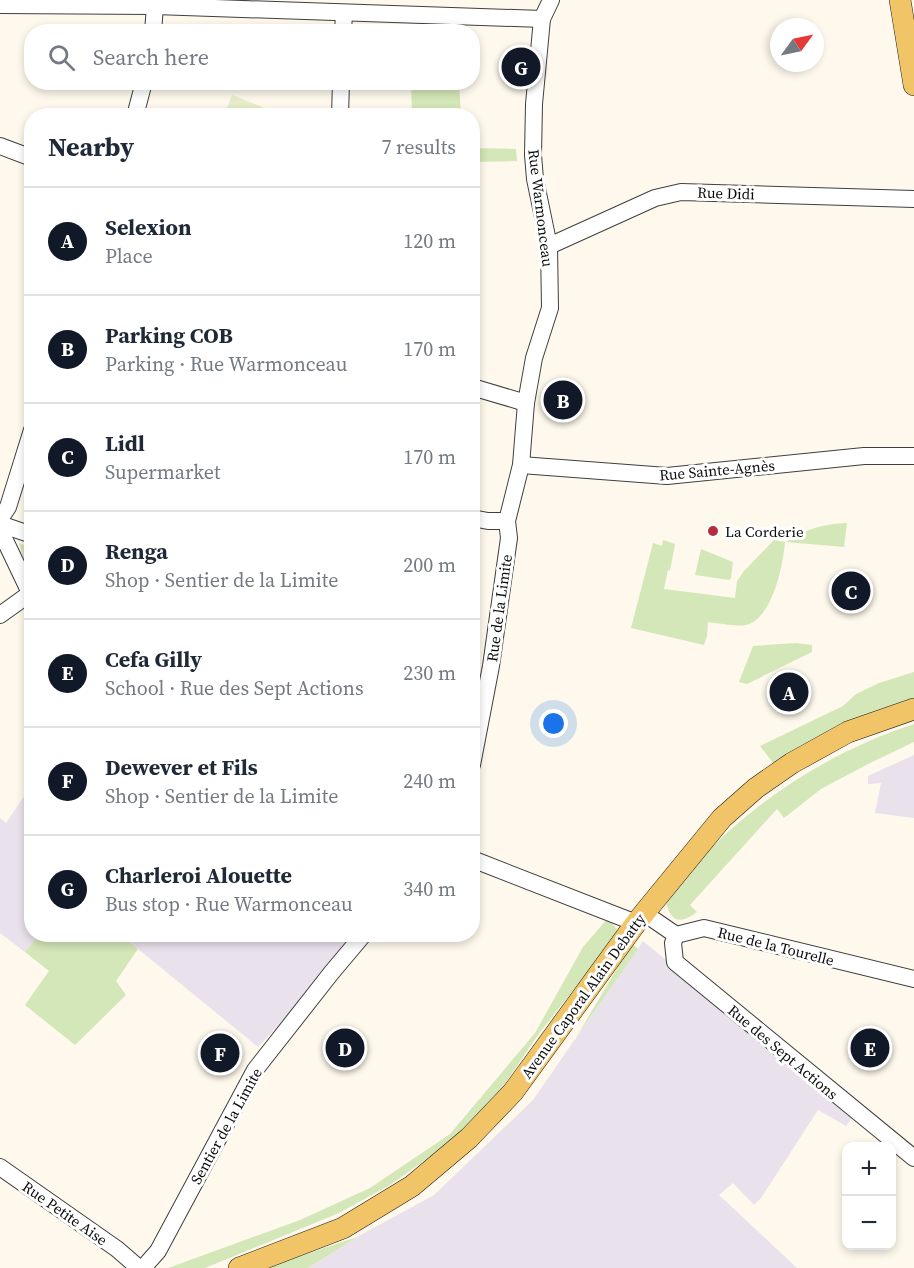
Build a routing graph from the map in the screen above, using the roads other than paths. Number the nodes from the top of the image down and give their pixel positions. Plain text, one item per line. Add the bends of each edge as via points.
1 (551, 0) edge
2 (900, 0) edge
3 (0, 5) edge
4 (155, 6) junction
5 (344, 13) junction
6 (542, 19) junction
7 (154, 24) edge
8 (343, 24) edge
9 (914, 86) edge
10 (142, 90) edge
11 (341, 90) edge
12 (137, 108) edge
13 (340, 108) edge
14 (0, 146) edge
15 (24, 155) edge
16 (914, 199) edge
17 (549, 246) junction
18 (480, 389) edge
19 (526, 403) junction
20 (24, 456) edge
21 (914, 456) edge
22 (520, 465) junction
23 (0, 519) edge
24 (480, 520) edge
25 (507, 521) junction
26 (0, 524) edge
27 (0, 530) edge
28 (24, 532) edge
29 (24, 580) edge
30 (24, 599) edge
31 (0, 615) edge
32 (914, 709) edge
33 (480, 723) edge
34 (480, 862) edge
35 (640, 918) junction
36 (676, 935) junction
37 (357, 942) edge
38 (914, 979) edge
39 (914, 1158) edge
40 (0, 1167) edge
41 (137, 1265) edge
42 (247, 1265) edge

1 - 6 street, Rue Warmonceau
2 - 9 main road
3 - 4 street
4 - 5 street
4 - 7 street
5 - 6 street
5 - 8 street
6 - 17 street, Rue Warmonceau via 533,155
10 - 12 street
11 - 13 street
14 - 15 street
16 - 17 street, Rue Didi via 681,192 655,198
17 - 19 street, Rue Warmonceau via 550,308 534,358
18 - 19 street
19 - 22 street, Rue Warmonceau
20 - 23 street via 8,507
21 - 22 street, Rue Sainte-Agnès via 864,456 667,476
22 - 25 street, Rue Warmonceau
24 - 25 street
25 - 33 street, Rue de la Limite via 509,538
26 - 28 street
27 - 29 street
30 - 31 street
32 - 35 main road, Avenue Caporal Alain Debatty via 848,732 756,788 722,818
34 - 35 street
35 - 36 street
35 - 42 main road, Avenue Caporal Alain Debatty via 513,1092 469,1138 412,1186 343,1228
36 - 38 street, Rue de la Tourelle via 704,928
36 - 39 street, Rue des Sept Actions via 675,962
37 - 41 street, Sentier de la Limite via 255,1070 158,1251
40 - 41 street, Rue Petite Aise

